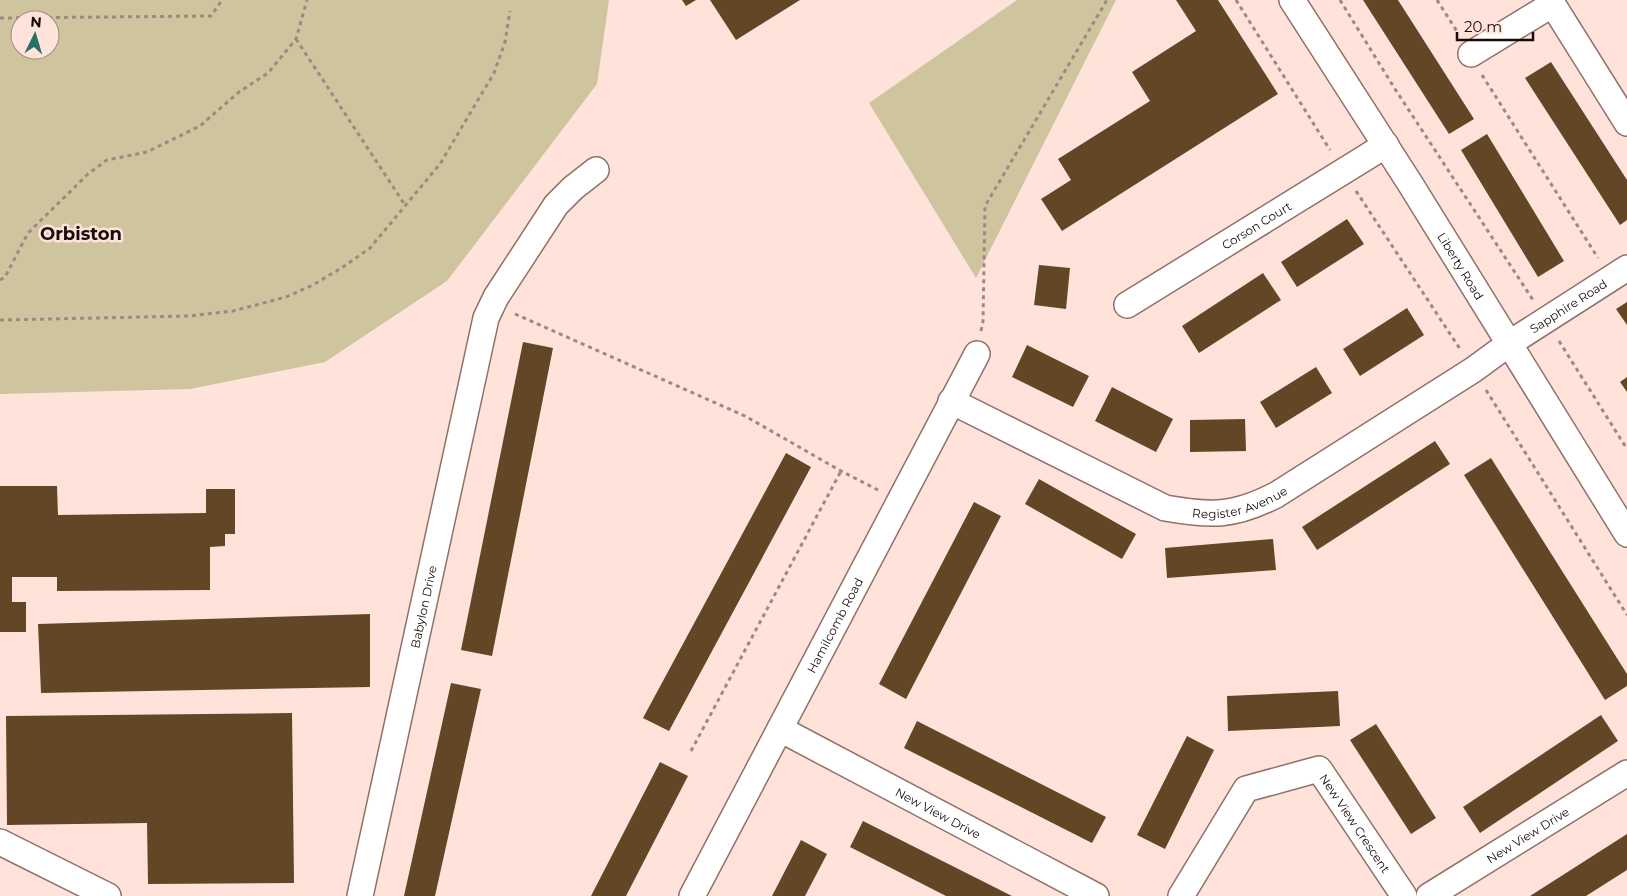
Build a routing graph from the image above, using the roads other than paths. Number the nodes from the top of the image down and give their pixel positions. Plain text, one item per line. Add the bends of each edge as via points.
1 (1292, 0) edge
2 (1551, 2) edge
3 (1471, 54) road end
4 (1627, 123) edge
5 (1386, 145) junction
6 (596, 170) dead end
7 (1619, 273) edge
8 (1127, 305) dead end
9 (1510, 343) junction
10 (977, 354) road end
11 (951, 400) junction
12 (1627, 534) edge
13 (780, 729) junction
14 (1627, 773) edge
15 (0, 842) edge
16 (108, 896) edge
17 (360, 896) edge
18 (692, 896) edge
19 (1096, 896) edge
20 (1181, 896) edge
21 (1404, 896) edge
22 (1429, 896) edge

1 - 5 street, Liberty Road
2 - 3 street
2 - 4 street
5 - 8 street, Corson Court
5 - 9 street, Liberty Road
6 - 17 street, Babylon Drive via 556,204 486,318
7 - 9 street, Sapphire Road
9 - 11 street, Register Avenue via 1474,370 1276,495 1231,513 1201,514 1165,508
9 - 12 street, Liberty Road
10 - 11 street, Hamilcomb Road
11 - 13 street, Hamilcomb Road
13 - 18 street, Hamilcomb Road
13 - 19 street, New View Drive
14 - 22 street, New View Drive
15 - 16 street
20 - 21 street, New View Crescent via 1246,788 1319,769

